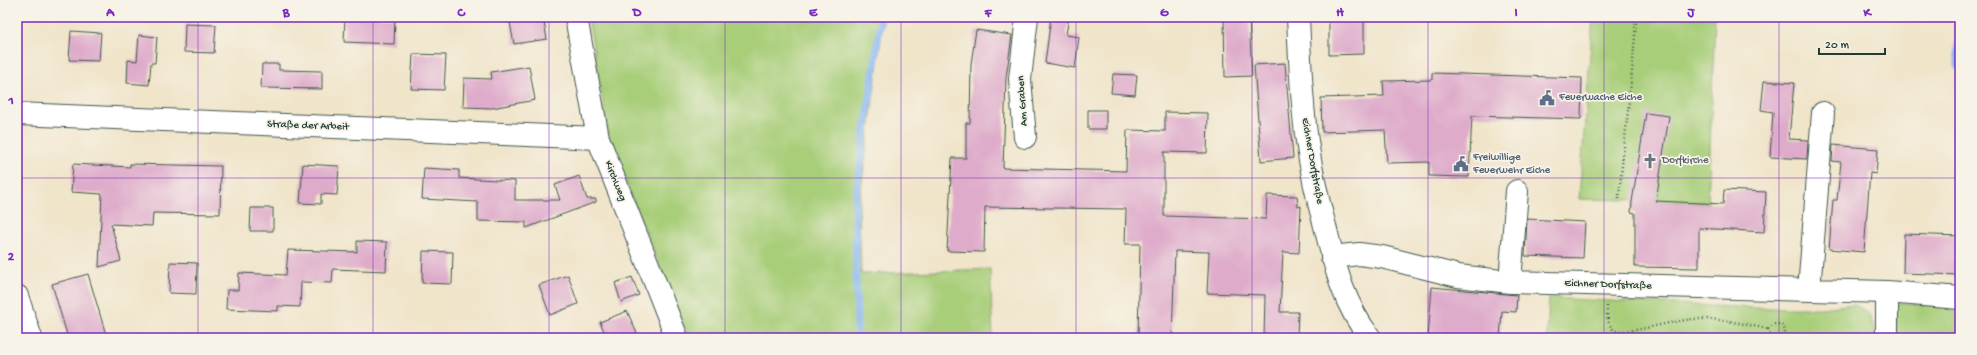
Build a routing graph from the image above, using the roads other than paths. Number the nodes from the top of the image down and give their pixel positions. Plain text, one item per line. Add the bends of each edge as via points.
1 (576, 17) edge
2 (1027, 17) edge
3 (1298, 17) edge
4 (17, 114) edge
5 (1822, 114) dead end
6 (1025, 137) dead end
7 (598, 138) junction
8 (1517, 191) dead end
9 (1332, 257) junction
10 (1510, 282) junction
11 (1880, 287) junction
12 (1809, 290) junction
13 (17, 296) edge
14 (1960, 298) edge
15 (31, 338) edge
16 (677, 338) edge
17 (1370, 338) edge
18 (1886, 338) edge

1 - 7 street, Kirchweg
2 - 6 street, Am Graben via 1020,79
3 - 9 street, Eichner Dorfstraße via 1307,142
4 - 7 street, Straße der Arbeit
5 - 12 street
7 - 16 street, Kirchweg
8 - 10 street
9 - 10 street, Eichner Dorfstraße via 1359,254 1382,257 1458,276
9 - 17 street, Eichner Dorfstraße via 1348,303
10 - 12 street, Eichner Dorfstraße
11 - 12 street, Eichner Dorfstraße
11 - 14 street, Eichner Dorfstraße
11 - 18 street
13 - 15 street

